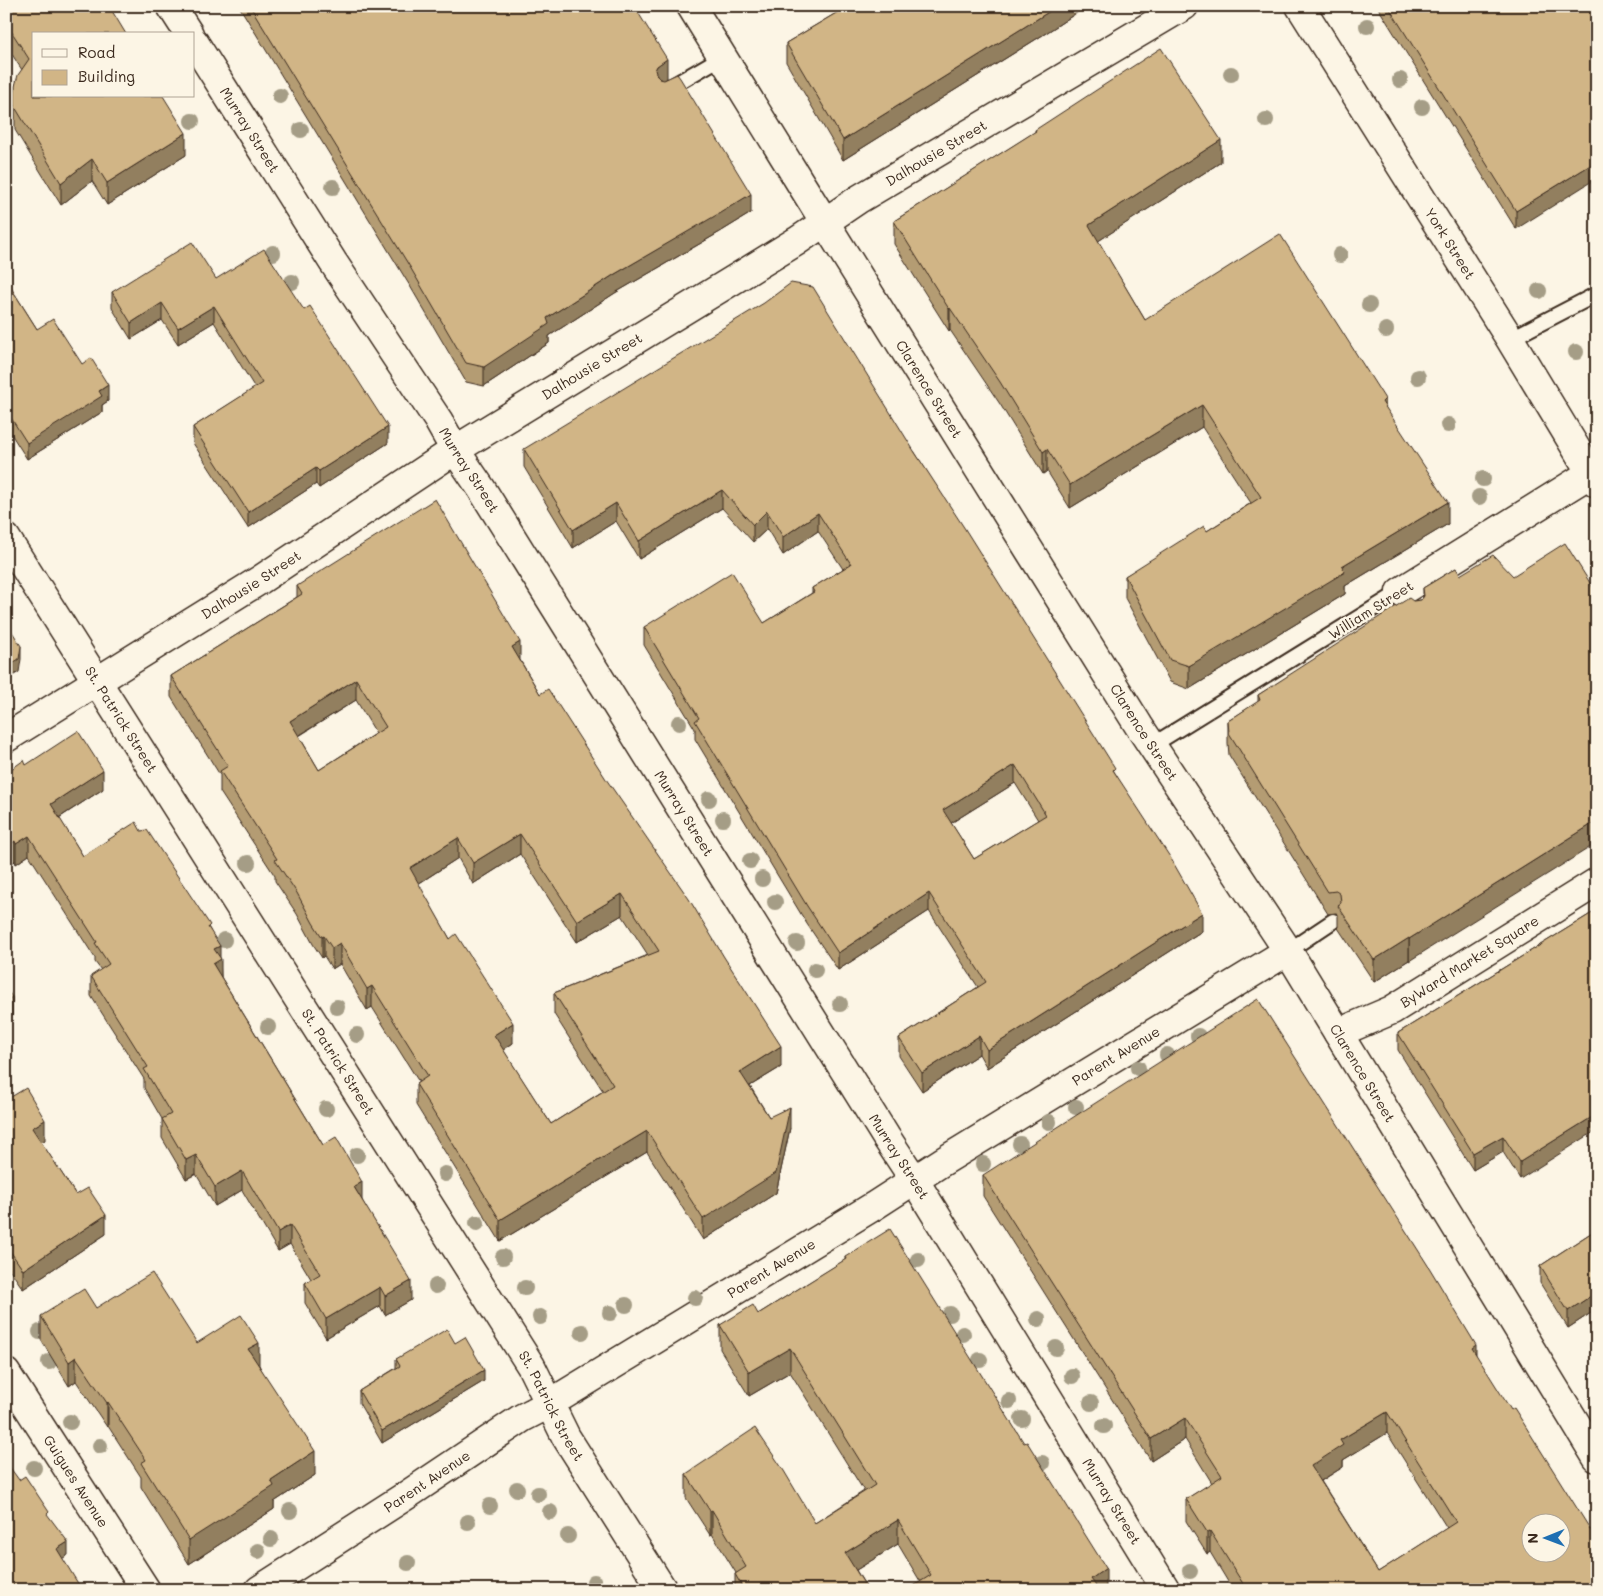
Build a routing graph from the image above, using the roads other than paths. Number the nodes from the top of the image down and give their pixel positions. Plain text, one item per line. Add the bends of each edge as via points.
1 (172, 6) edge
2 (692, 6) edge
3 (1184, 6) edge
4 (1300, 6) edge
5 (188, 32) edge
6 (195, 44) edge
7 (722, 57) junction
8 (664, 90) edge
9 (824, 222) junction
10 (1597, 294) edge
11 (1510, 340) junction
12 (455, 450) junction
13 (1594, 478) edge
14 (6, 538) edge
15 (1405, 598) joint
16 (97, 682) junction
17 (6, 738) edge
18 (1152, 746) junction
19 (1597, 882) edge
20 (1333, 921) edge
21 (1288, 951) junction
22 (1338, 1033) junction
23 (915, 1181) junction
24 (6, 1373) edge
25 (549, 1404) junction
26 (1597, 1458) edge
27 (146, 1590) edge
28 (258, 1590) edge
29 (663, 1590) edge
30 (1166, 1590) edge

1 - 5 street
2 - 7 street, Clarence Street
3 - 9 street, Dalhousie Street
4 - 11 street, York Street
6 - 12 street, Murray Street
7 - 8 lane
7 - 9 street, Clarence Street
9 - 12 street, Dalhousie Street
9 - 18 street, Clarence Street
10 - 11 lane
11 - 13 street, York Street
12 - 16 street, Dalhousie Street via 260,580
12 - 23 street, Murray Street
13 - 15 street, William Street
14 - 16 street, St. Patrick Street
15 - 18 lane, William Street
16 - 17 street, Dalhousie Street
16 - 25 street, St. Patrick Street via 531,1366
18 - 21 street, Clarence Street
19 - 22 street, ByWard Market Square via 1392,1010
20 - 21 lane
21 - 22 street, Clarence Street
21 - 23 street, Parent Avenue
22 - 26 street, Clarence Street
23 - 25 street, Parent Avenue
23 - 30 street, Murray Street
24 - 27 street, Guigues Avenue
25 - 28 street, Parent Avenue via 522,1418 407,1496
25 - 29 street, St. Patrick Street via 566,1437

